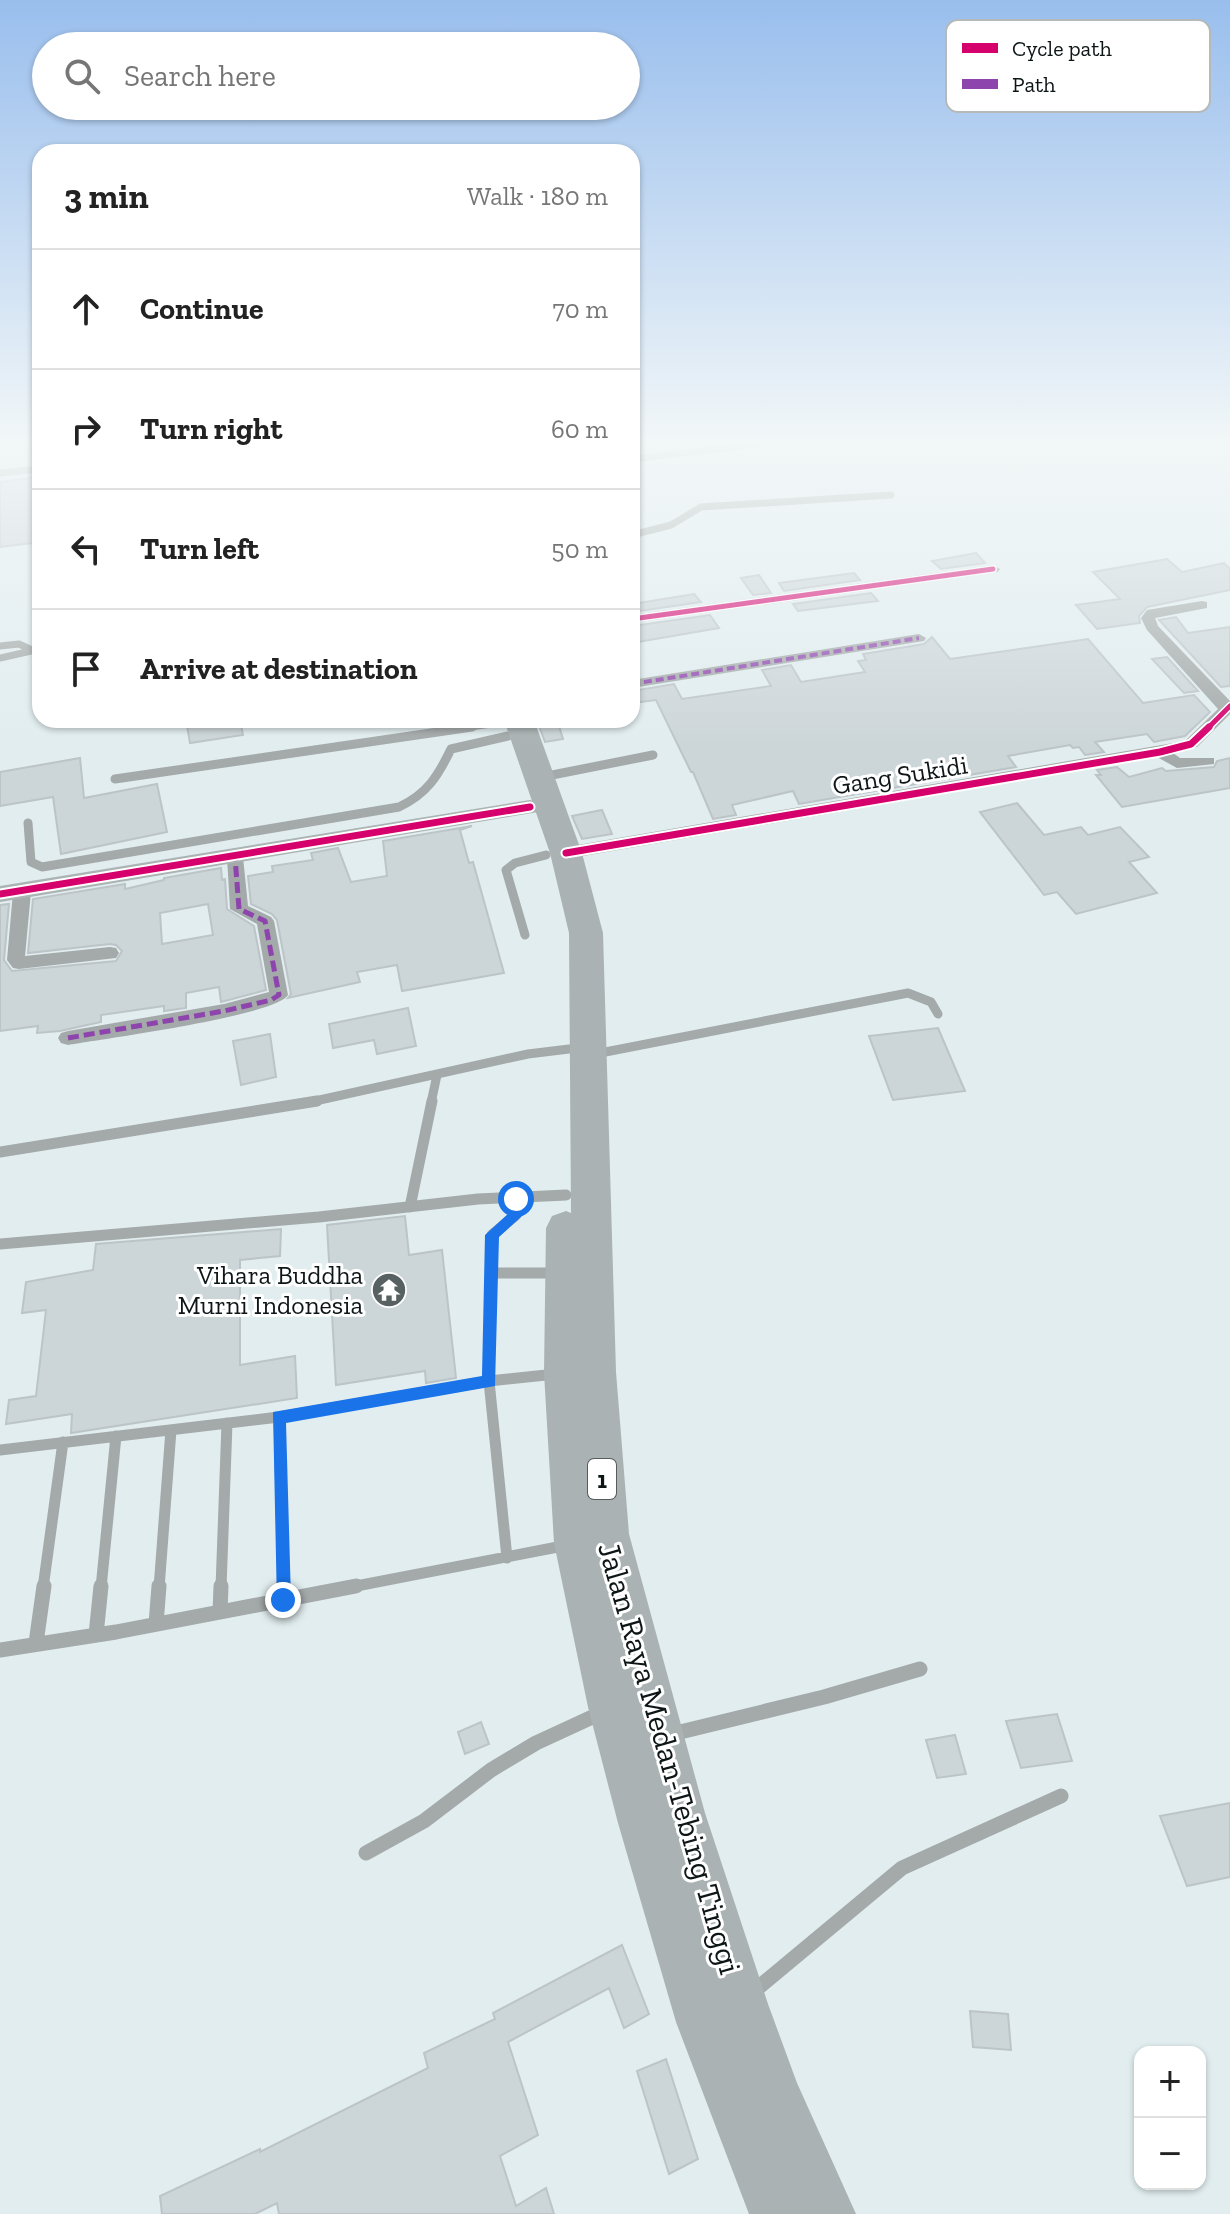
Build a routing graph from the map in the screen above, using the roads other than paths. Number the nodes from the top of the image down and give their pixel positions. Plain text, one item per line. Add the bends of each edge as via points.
1 (993, 569) dead end
2 (1202, 605) dead end
3 (640, 618) edge
4 (919, 638) dead end
5 (0, 646) edge
6 (32, 649) edge
7 (32, 651) edge
8 (0, 658) edge
9 (640, 683) edge
10 (1228, 708) edge
11 (479, 728) edge
12 (499, 728) edge
13 (510, 728) edge
14 (1160, 752) junction
15 (653, 755) dead end
16 (1208, 761) dead end
17 (115, 779) dead end
18 (535, 792) junction
19 (28, 823) dead end
20 (556, 854) junction
21 (235, 857) junction
22 (11, 893) edge
23 (525, 935) dead end
24 (110, 953) dead end
25 (938, 1014) dead end
26 (68, 1038) dead end
27 (579, 1052) junction
28 (437, 1075) junction
29 (0, 1152) edge
30 (566, 1195) junction
31 (516, 1199) junction
32 (410, 1207) junction
33 (0, 1244) edge
34 (566, 1272) junction
35 (492, 1273) junction
36 (566, 1373) junction
37 (489, 1381) junction
38 (279, 1417) junction
39 (227, 1423) junction
40 (171, 1430) junction
41 (116, 1436) junction
42 (63, 1442) junction
43 (0, 1450) edge
44 (578, 1543) junction
45 (507, 1558) junction
46 (283, 1600) junction
47 (220, 1612) junction
48 (156, 1624) junction
49 (96, 1635) junction
50 (36, 1643) junction
51 (0, 1650) edge
52 (920, 1669) dead end
53 (614, 1707) junction
54 (658, 1737) junction
55 (1061, 1796) dead end
56 (366, 1853) dead end
57 (739, 2004) junction
58 (781, 2214) edge
59 (824, 2214) edge

1 - 3 street
2 - 10 street via 1148,618
4 - 9 street
5 - 6 lane
7 - 8 lane
10 - 14 street, Gang Sukidi via 1191,744
11 - 17 lane
12 - 19 lane via 451,749 432,789 399,807 42,867 31,862
13 - 18 highway, Jalan Raya Medan-Tebing Tinggi / 1
14 - 16 street via 1177,763
14 - 20 street, Gang Sukidi
15 - 18 lane
18 - 20 highway, Jalan Raya Medan-Tebing Tinggi / 1
18 - 21 street
20 - 23 lane via 506,870
20 - 27 highway, Jalan Raya Medan-Tebing Tinggi / 1 via 586,933
21 - 22 street
21 - 26 street via 239,909 265,921 279,995 224,1011
22 - 24 street via 19,963
25 - 27 lane via 931,1002 908,993
27 - 28 lane via 528,1054
27 - 30 highway, Jalan Raya Medan-Tebing Tinggi / 1
27 - 54 highway, Jalan Raya Medan-Tebing Tinggi / 1 via 605,1534
28 - 29 lane via 313,1102
28 - 32 lane
30 - 31 lane
30 - 34 highway, Jalan Raya Medan-Tebing Tinggi / 1
31 - 32 lane
31 - 35 lane via 516,1215 492,1235
32 - 33 lane
34 - 35 lane
34 - 36 highway, Jalan Raya Medan-Tebing Tinggi / 1
35 - 37 lane
36 - 37 lane
36 - 44 highway, Jalan Raya Medan-Tebing Tinggi / 1
37 - 38 lane
37 - 45 lane
38 - 39 lane
38 - 46 lane
39 - 40 lane
39 - 47 lane
40 - 41 lane
40 - 48 lane
41 - 42 lane
41 - 49 lane
42 - 43 lane
42 - 50 lane
44 - 45 lane
44 - 53 highway, Jalan Raya Medan-Tebing Tinggi / 1
45 - 46 lane
46 - 47 lane
47 - 48 lane
48 - 49 lane
49 - 50 lane
50 - 51 lane
52 - 54 lane
53 - 56 lane via 536,1743 424,1821
53 - 58 highway, Jalan Raya Medan-Tebing Tinggi / 1 via 706,2022
54 - 57 highway, Jalan Raya Medan-Tebing Tinggi / 1
55 - 57 lane via 902,1868
57 - 59 highway, Jalan Raya Medan-Tebing Tinggi / 1 via 770,2093

